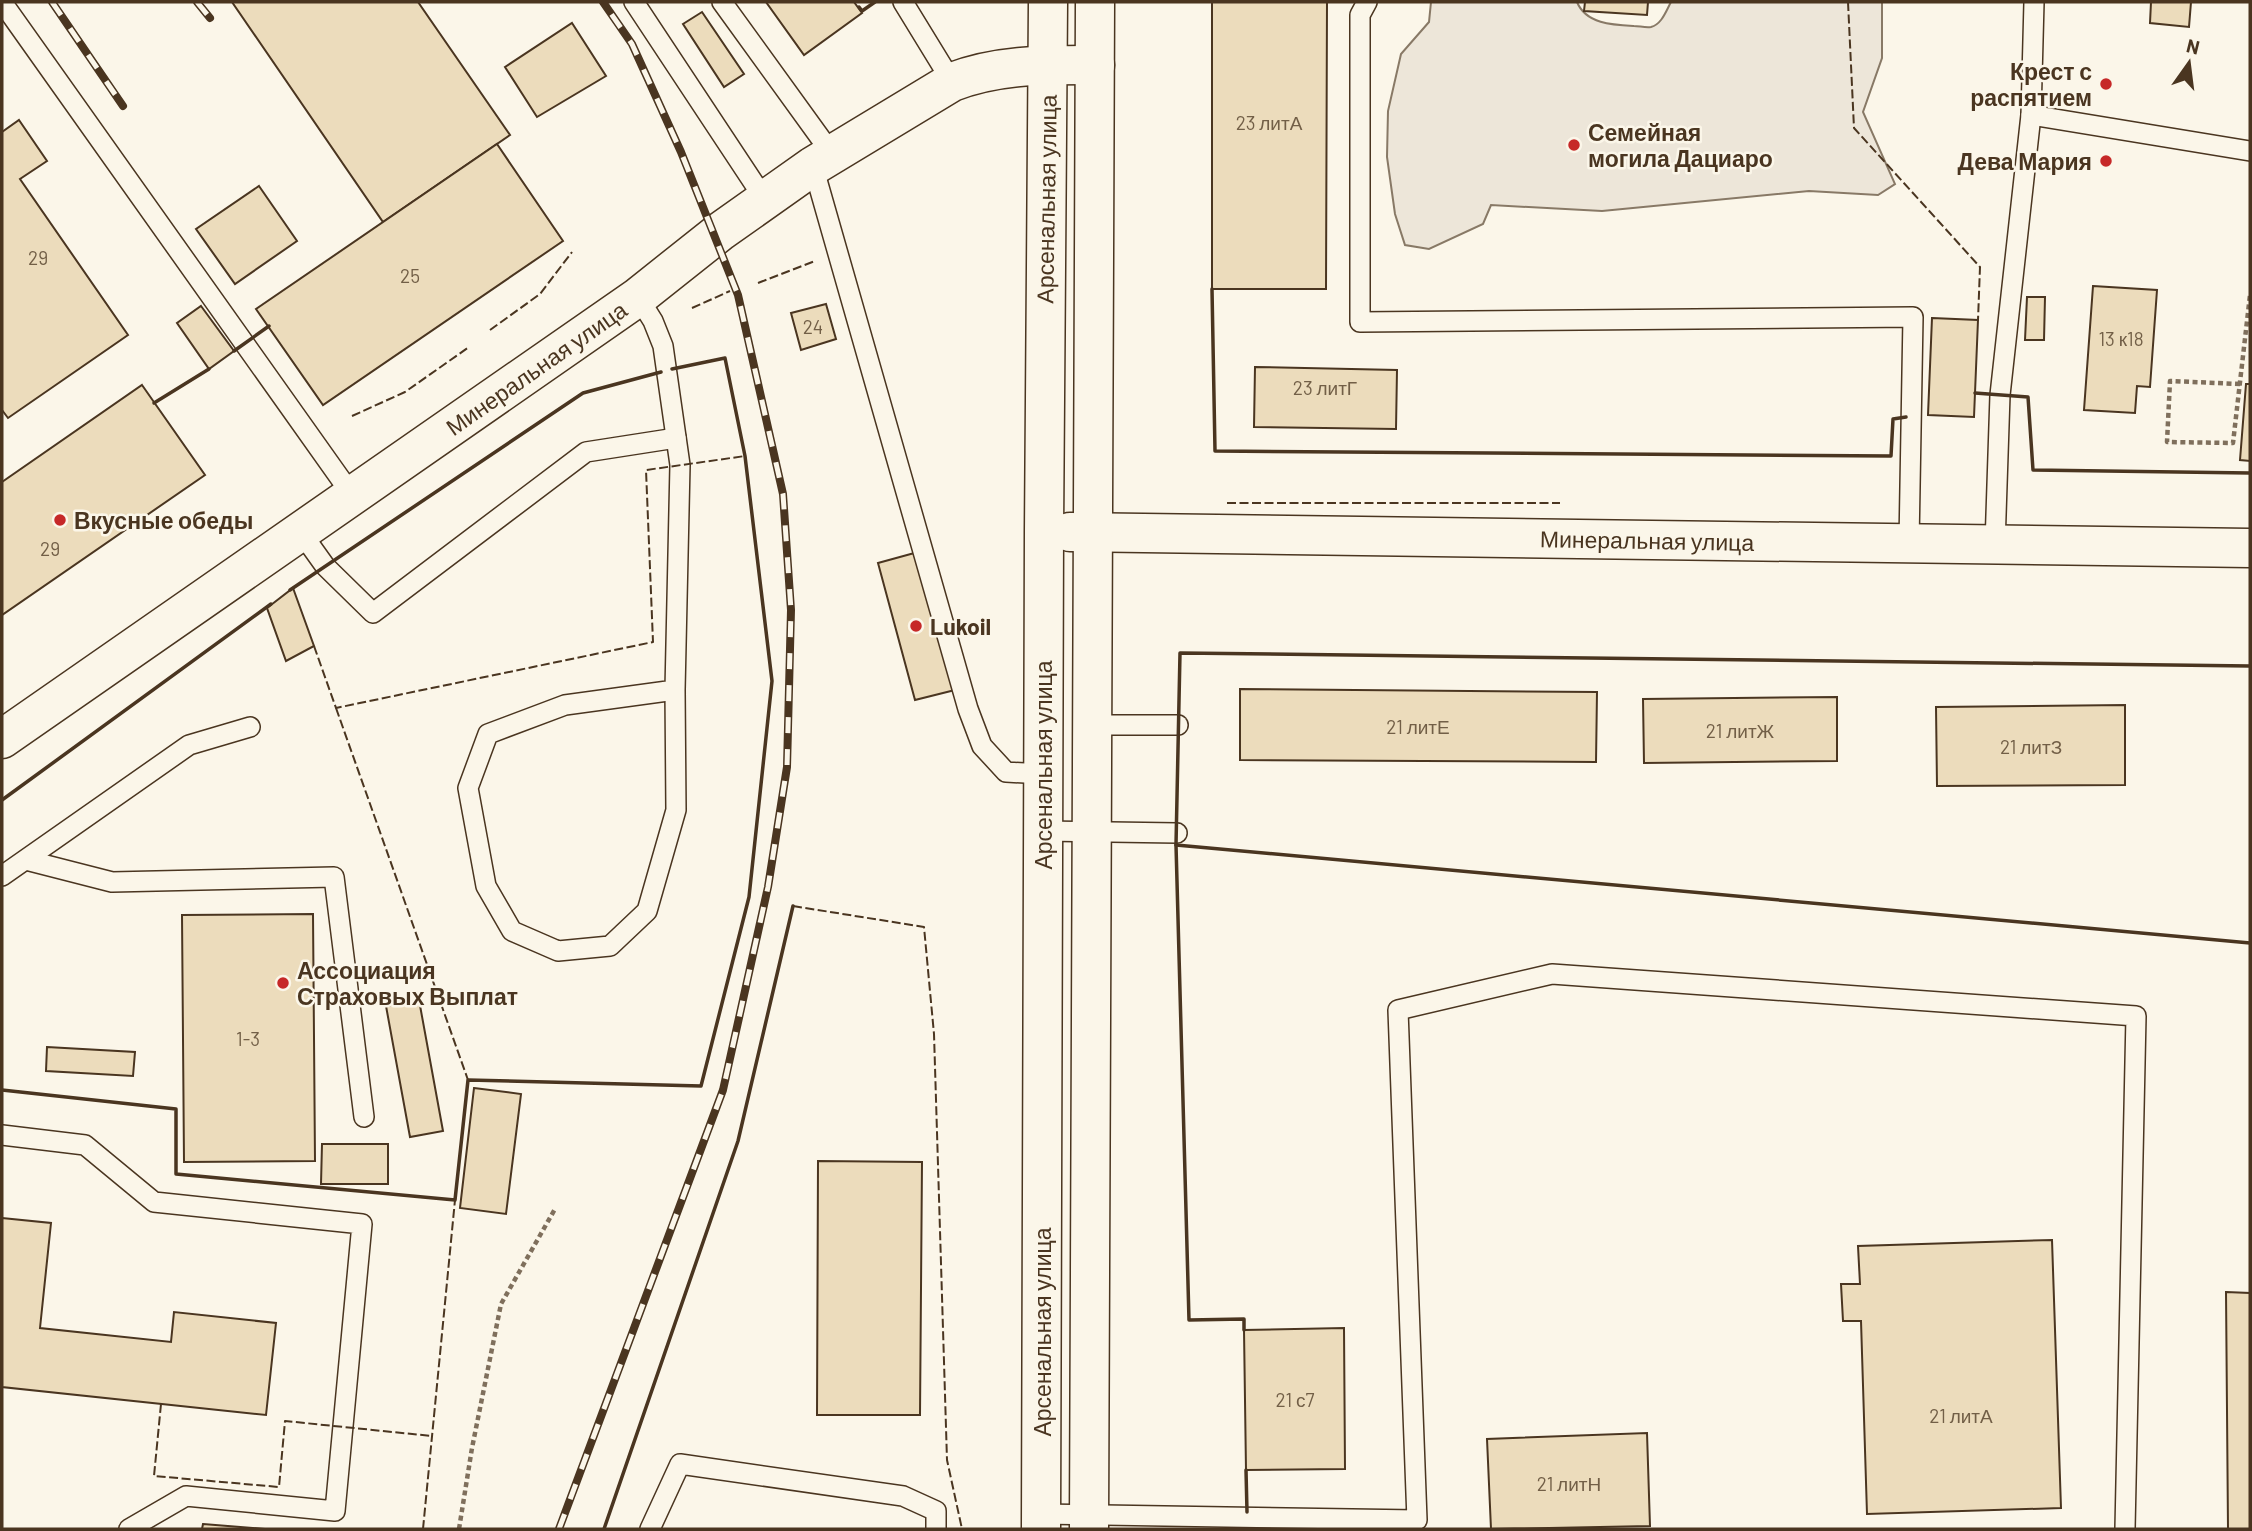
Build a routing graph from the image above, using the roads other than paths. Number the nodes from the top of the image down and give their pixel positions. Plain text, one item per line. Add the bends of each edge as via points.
1 (2, 2) edge
2 (634, 2) edge
3 (722, 2) edge
4 (903, 2) edge
5 (1048, 2) edge
6 (1095, 2) edge
7 (1367, 2) edge
8 (2034, 2) edge
9 (1047, 65) junction
10 (1095, 65) junction
11 (952, 82) junction
12 (2031, 115) junction
13 (2250, 151) edge
14 (822, 160) junction
15 (765, 200) junction
16 (638, 297) junction
17 (676, 438) junction
18 (352, 495) junction
19 (300, 531) junction
20 (1044, 531) junction
21 (1094, 532) junction
22 (1909, 543) junction
23 (1995, 545) junction
24 (2250, 548) edge
25 (675, 690) junction
26 (1093, 725) junction
27 (1178, 725) dead end
28 (250, 727) dead end
29 (2, 739) edge
30 (1043, 774) junction
31 (1043, 831) junction
32 (1092, 832) junction
33 (1177, 833) dead end
34 (26, 860) junction
35 (2, 876) edge
36 (364, 1117) dead end
37 (2, 1135) edge
38 (1041, 1522) edge
39 (1088, 1522) edge
40 (1417, 1524) edge
41 (129, 1529) edge
42 (650, 1529) edge
43 (936, 1529) edge
44 (2125, 1529) edge

1 - 18 lane
2 - 15 lane
3 - 14 lane
4 - 11 lane
5 - 9 street, Арсенальная улица
6 - 10 street, Арсенальная улица
7 - 22 lane via 1360,15 1360,322 1913,317
8 - 12 lane
9 - 10 street, Минеральная улица
9 - 11 street, Минеральная улица via 1000,68
9 - 20 street, Арсенальная улица
10 - 21 street, Арсенальная улица
11 - 14 street, Минеральная улица
12 - 13 lane
12 - 23 lane via 2000,396
14 - 15 street, Минеральная улица
14 - 30 lane via 968,709 982,746 1006,772
15 - 16 street, Минеральная улица
16 - 17 lane via 663,346
16 - 18 street, Минеральная улица
17 - 19 lane via 586,452 373,614 325,566
17 - 25 lane via 680,465
18 - 19 street, Минеральная улица
19 - 29 street, Минеральная улица
20 - 21 street, Минеральная улица
20 - 30 street, Арсенальная улица
21 - 22 street, Минеральная улица
21 - 26 street, Арсенальная улица
22 - 23 street, Минеральная улица
23 - 24 street, Минеральная улица
25 - 25 lane via 565,705 488,734 468,788 486,886 512,931 558,951 610,946 647,911 677,810
26 - 27 lane
26 - 32 street, Арсенальная улица
28 - 34 lane via 189,745
30 - 31 street, Арсенальная улица
31 - 32 lane
31 - 38 street, Арсенальная улица
32 - 33 lane
32 - 39 street, Арсенальная улица
34 - 35 lane
34 - 36 lane via 112,881 334,877
37 - 41 lane via 85,1145 154,1202 362,1224 335,1511 186,1496
38 - 39 lane
39 - 40 lane
40 - 44 lane via 1398,1010 1552,974 2136,1016
42 - 43 lane via 680,1464 903,1496 936,1511

